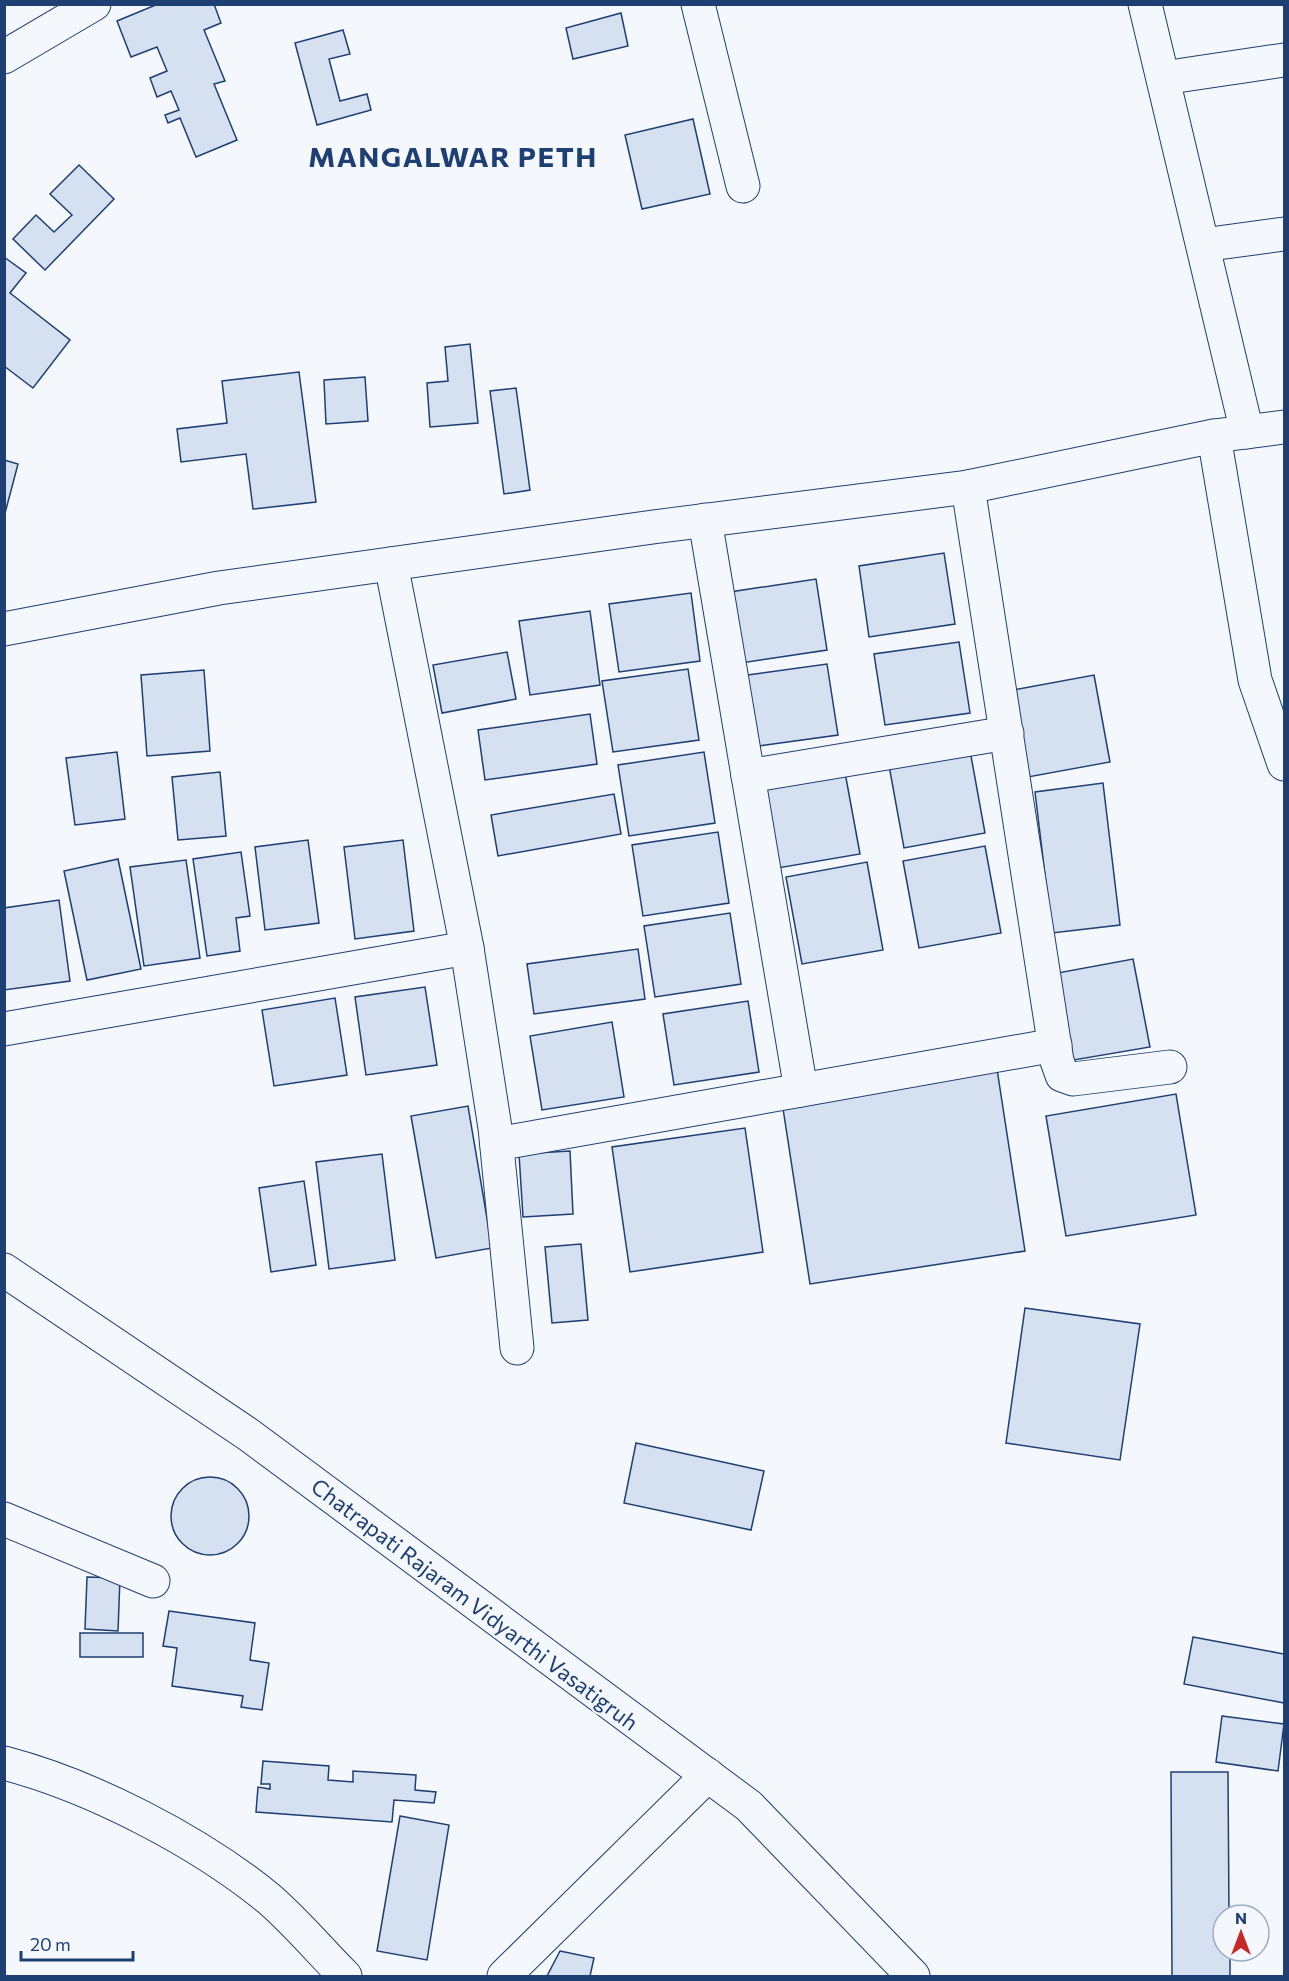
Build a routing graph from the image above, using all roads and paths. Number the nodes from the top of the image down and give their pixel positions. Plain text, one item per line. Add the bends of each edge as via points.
1 (698, 4) edge
2 (1145, 4) edge
3 (92, 5) edge
4 (4, 57) edge
5 (1284, 60) edge
6 (1163, 78) junction
7 (743, 186) dead end
8 (1284, 234) edge
9 (1203, 245) junction
10 (1284, 427) edge
11 (1247, 432) junction
12 (1214, 436) junction
13 (968, 487) junction
14 (705, 520) junction
15 (391, 564) junction
16 (4, 628) edge
17 (1007, 733) junction
18 (1284, 764) edge
19 (748, 776) junction
20 (467, 948) junction
21 (4, 1029) edge
22 (1055, 1045) junction
23 (1170, 1067) dead end
24 (801, 1090) junction
25 (497, 1144) junction
26 (4, 1270) edge
27 (517, 1348) dead end
28 (4, 1519) edge
29 (153, 1581) dead end
30 (4, 1763) edge
31 (708, 1776) junction
32 (345, 1977) edge
33 (504, 1977) edge
34 (913, 1977) edge

1 - 7 street
2 - 6 street
3 - 4 street
5 - 6 street
6 - 9 street
8 - 9 street
9 - 11 street
10 - 11 street
11 - 12 street
12 - 13 street
12 - 18 street via 1255,680
13 - 14 street
13 - 17 street
14 - 15 street
14 - 19 street
15 - 16 street via 219,588
15 - 20 street
17 - 19 street
17 - 22 street
19 - 24 street
20 - 21 street
20 - 25 street
22 - 23 street via 1062,1074 1073,1079
22 - 24 street
24 - 25 street
25 - 27 street
26 - 31 street, Chatrapati Rajaram Vidyarthi Vasatigruh via 249,1435
28 - 29 street
30 - 32 street via 90,1793 216,1861 268,1899
31 - 33 street
31 - 34 street, Chatrapati Rajaram Vidyarthi Vasatigruh via 749,1806

